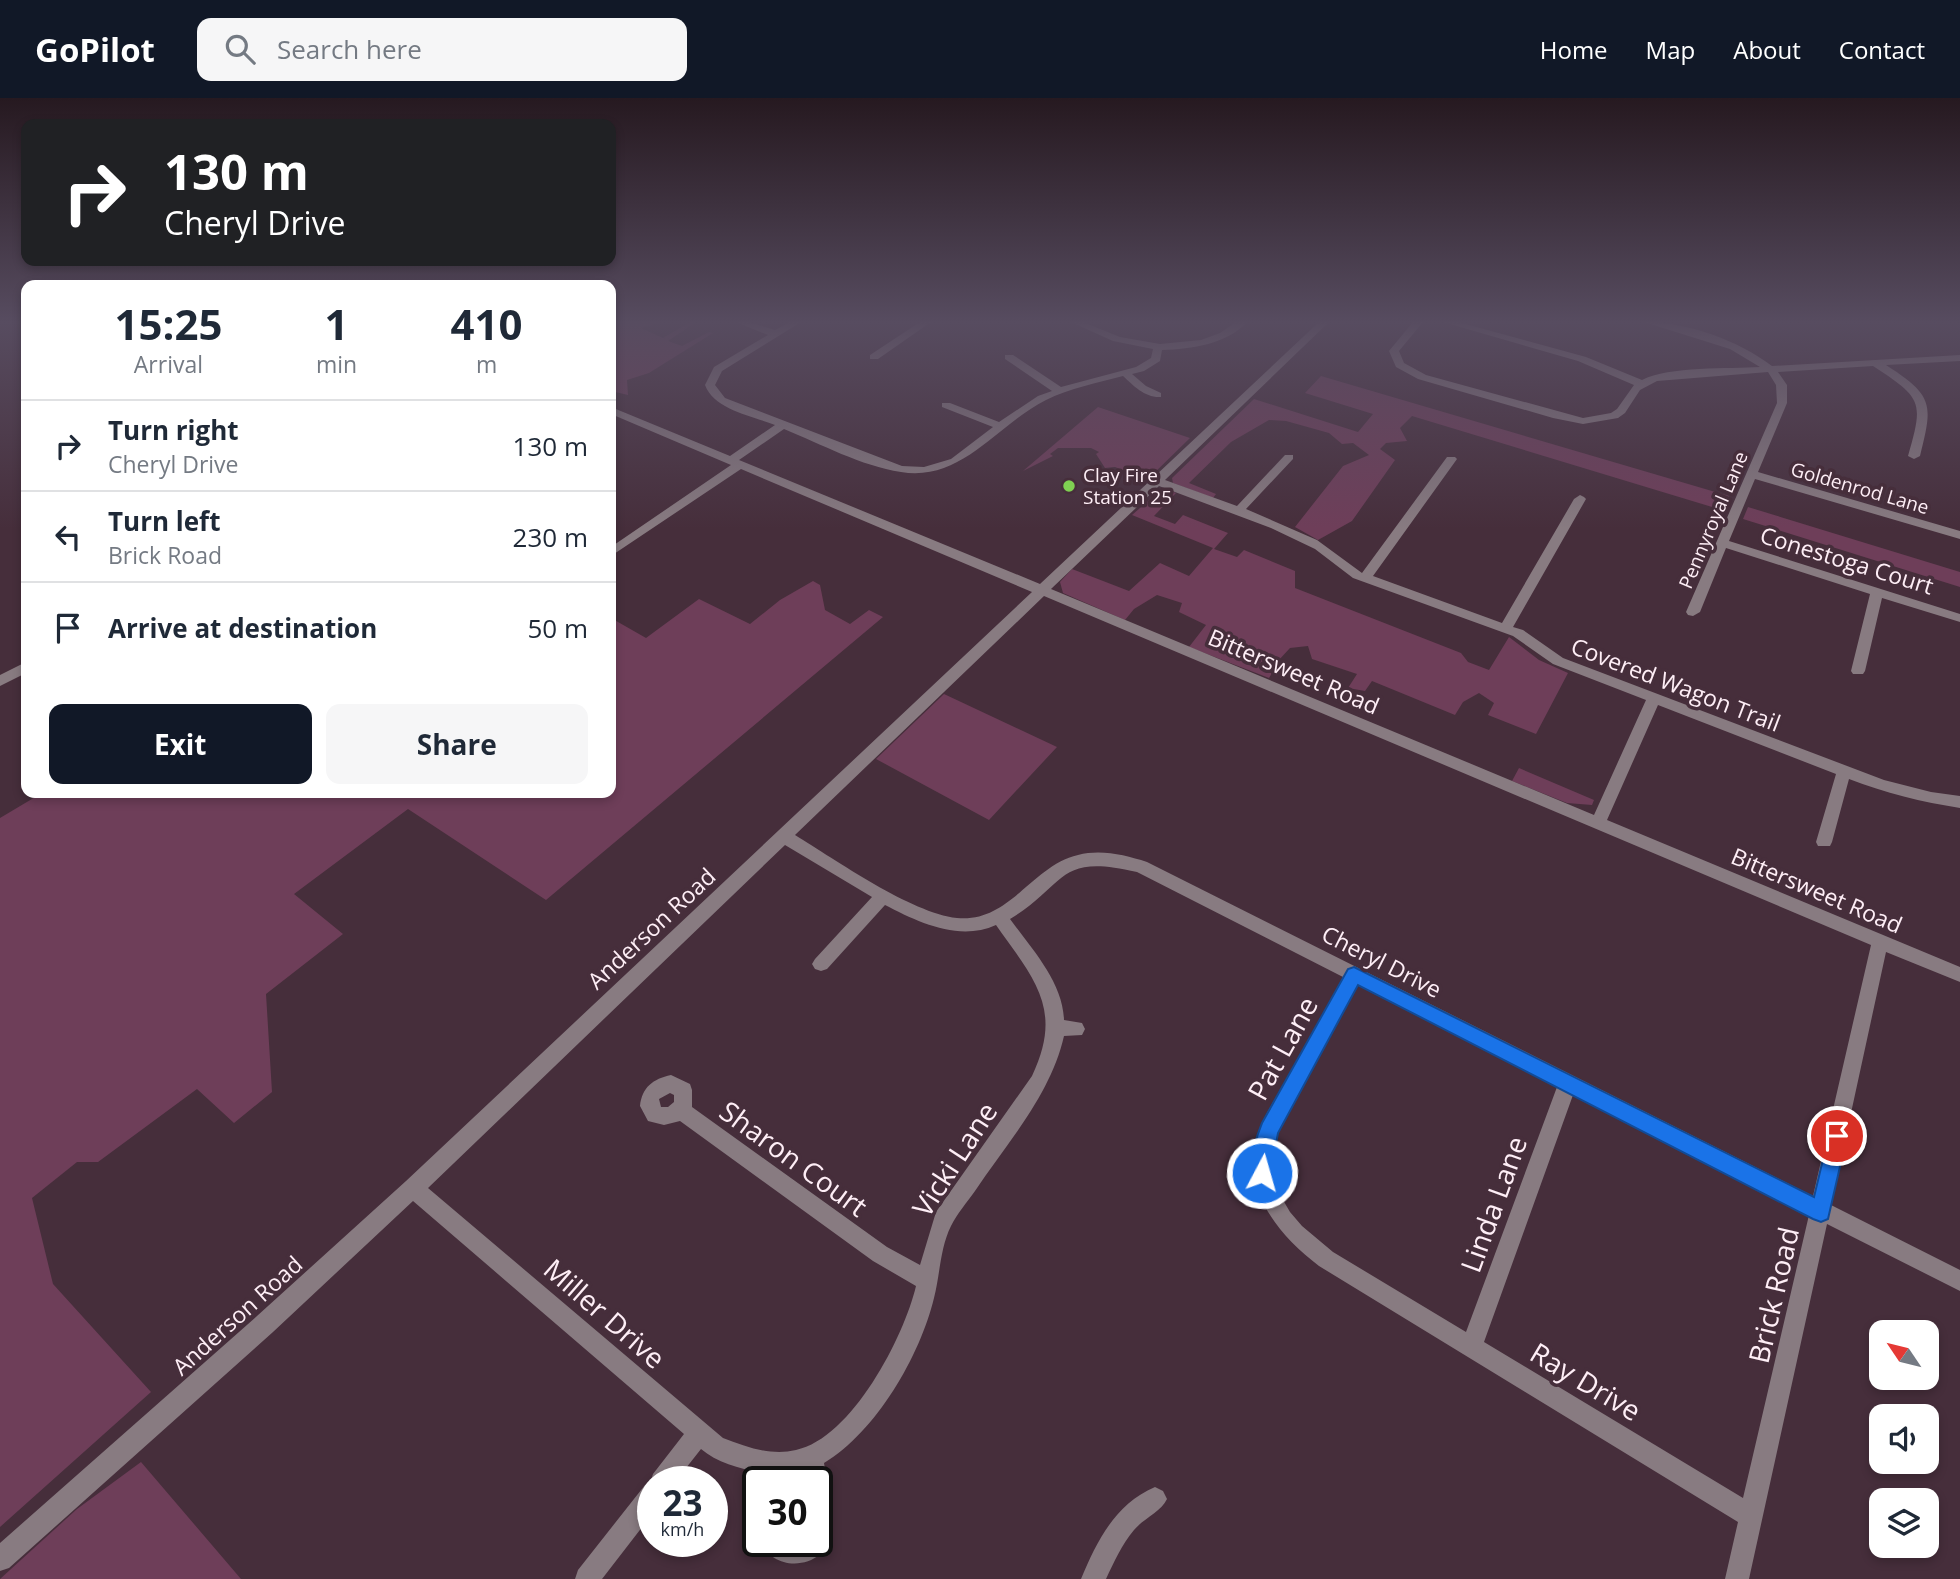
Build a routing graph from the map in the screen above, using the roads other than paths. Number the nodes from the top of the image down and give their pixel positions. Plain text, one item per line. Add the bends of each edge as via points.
1 (712, 391) edge
2 (1060, 391) edge
3 (1149, 391) edge
4 (1251, 391) edge
5 (1470, 391) edge
6 (1634, 391) edge
7 (1782, 391) edge
8 (1911, 391) edge
9 (1157, 395) dead end
10 (946, 405) dead end
11 (616, 412) edge
12 (1596, 421) junction
13 (783, 425) junction
14 (1001, 426) junction
15 (1607, 430) dead end
16 (1914, 456) dead end
17 (1289, 457) dead end
18 (1451, 459) dead end
19 (735, 462) junction
20 (1751, 474) junction
21 (1157, 481) junction
22 (1580, 499) dead end
23 (1238, 511) junction
24 (1960, 535) edge
25 (1722, 543) junction
26 (616, 548) edge
27 (1365, 578) junction
28 (1042, 590) junction
29 (1877, 592) junction
30 (1693, 612) dead end
31 (1960, 618) edge
32 (1506, 628) junction
33 (21, 670) edge
34 (1857, 671) dead end
35 (0, 681) edge
36 (1654, 698) junction
37 (1844, 771) junction
38 (1960, 802) edge
39 (1598, 823) junction
40 (783, 836) junction
41 (1824, 842) dead end
42 (884, 895) junction
43 (1000, 918) junction
44 (1880, 941) junction
45 (821, 964) dead end
46 (1354, 974) junction
47 (1960, 975) edge
48 (1568, 1082) junction
49 (651, 1094) dead end
50 (413, 1188) junction
51 (1821, 1212) junction
52 (927, 1281) junction
53 (1960, 1281) edge
54 (1391, 1298) joint
55 (1472, 1346) junction
56 (699, 1433) junction
57 (812, 1457) junction
58 (673, 1466) edge
59 (756, 1466) edge
60 (785, 1466) edge
61 (813, 1466) edge
62 (1155, 1499) dead end
63 (637, 1514) edge
64 (1751, 1516) junction
65 (778, 1557) edge
66 (813, 1557) edge
67 (0, 1559) edge
68 (587, 1579) edge
69 (1093, 1579) edge
70 (1737, 1579) edge

1 - 13 street via 721,400
2 - 14 street
3 - 9 street
4 - 21 street, Anderson Road
5 - 12 street via 1557,416
6 - 12 street via 1618,414
7 - 20 street, Pennyroyal Lane via 1783,399
8 - 16 street via 1922,405 1924,417
10 - 14 street
11 - 19 street, Bittersweet Road
12 - 15 street
13 - 14 street via 891,467 926,474 955,461
13 - 19 street
17 - 23 street
18 - 27 street
19 - 26 street
19 - 28 street, Bittersweet Road
20 - 24 street, Goldenrod Lane
20 - 25 street, Pennyroyal Lane
21 - 23 street, Covered Wagon Trail
21 - 28 street, Anderson Road
22 - 32 street
23 - 27 street, Covered Wagon Trail via 1317,545
25 - 29 street, Conestoga Court
25 - 30 street, Pennyroyal Lane
27 - 32 street, Covered Wagon Trail
28 - 39 street, Bittersweet Road
28 - 40 street, Anderson Road
29 - 31 street, Conestoga Court
29 - 34 street
32 - 36 street, Covered Wagon Trail via 1558,661
33 - 35 street
36 - 37 street, Covered Wagon Trail
36 - 39 street
37 - 38 street, Covered Wagon Trail via 1909,793
37 - 41 street
39 - 44 street, Bittersweet Road
40 - 42 street, Cheryl Drive
40 - 50 street, Anderson Road
42 - 43 street, Cheryl Drive via 951,924 981,924
42 - 45 street
43 - 46 street, Cheryl Drive via 1050,873 1091,852 1141,867
43 - 52 street, Vicki Lane via 1048,990 1066,1028 1039,1082 943,1219
44 - 47 street, Bittersweet Road
44 - 51 street, Brick Road
46 - 48 street, Cheryl Drive
46 - 54 street, Pat Lane via 1269,1130 1262,1173 1275,1210 1297,1238
48 - 51 street, Cheryl Drive
48 - 55 street, Linda Lane
49 - 52 street, Sharon Court via 649,1106 655,1115 668,1117 680,1110 880,1254
50 - 56 street, Miller Drive
50 - 67 street, Anderson Road
51 - 53 street, Cheryl Drive
51 - 64 street, Brick Road
52 - 57 street, Vicki Lane via 918,1319 876,1397 842,1439
54 - 55 street, Ray Drive
55 - 64 street, Ray Drive
56 - 58 street
56 - 59 street, Miller Drive
57 - 60 street, Vicki Lane
57 - 61 street
62 - 69 street via 1141,1505 1120,1526
63 - 68 street
64 - 70 street, Brick Road
65 - 66 street via 799,1568

